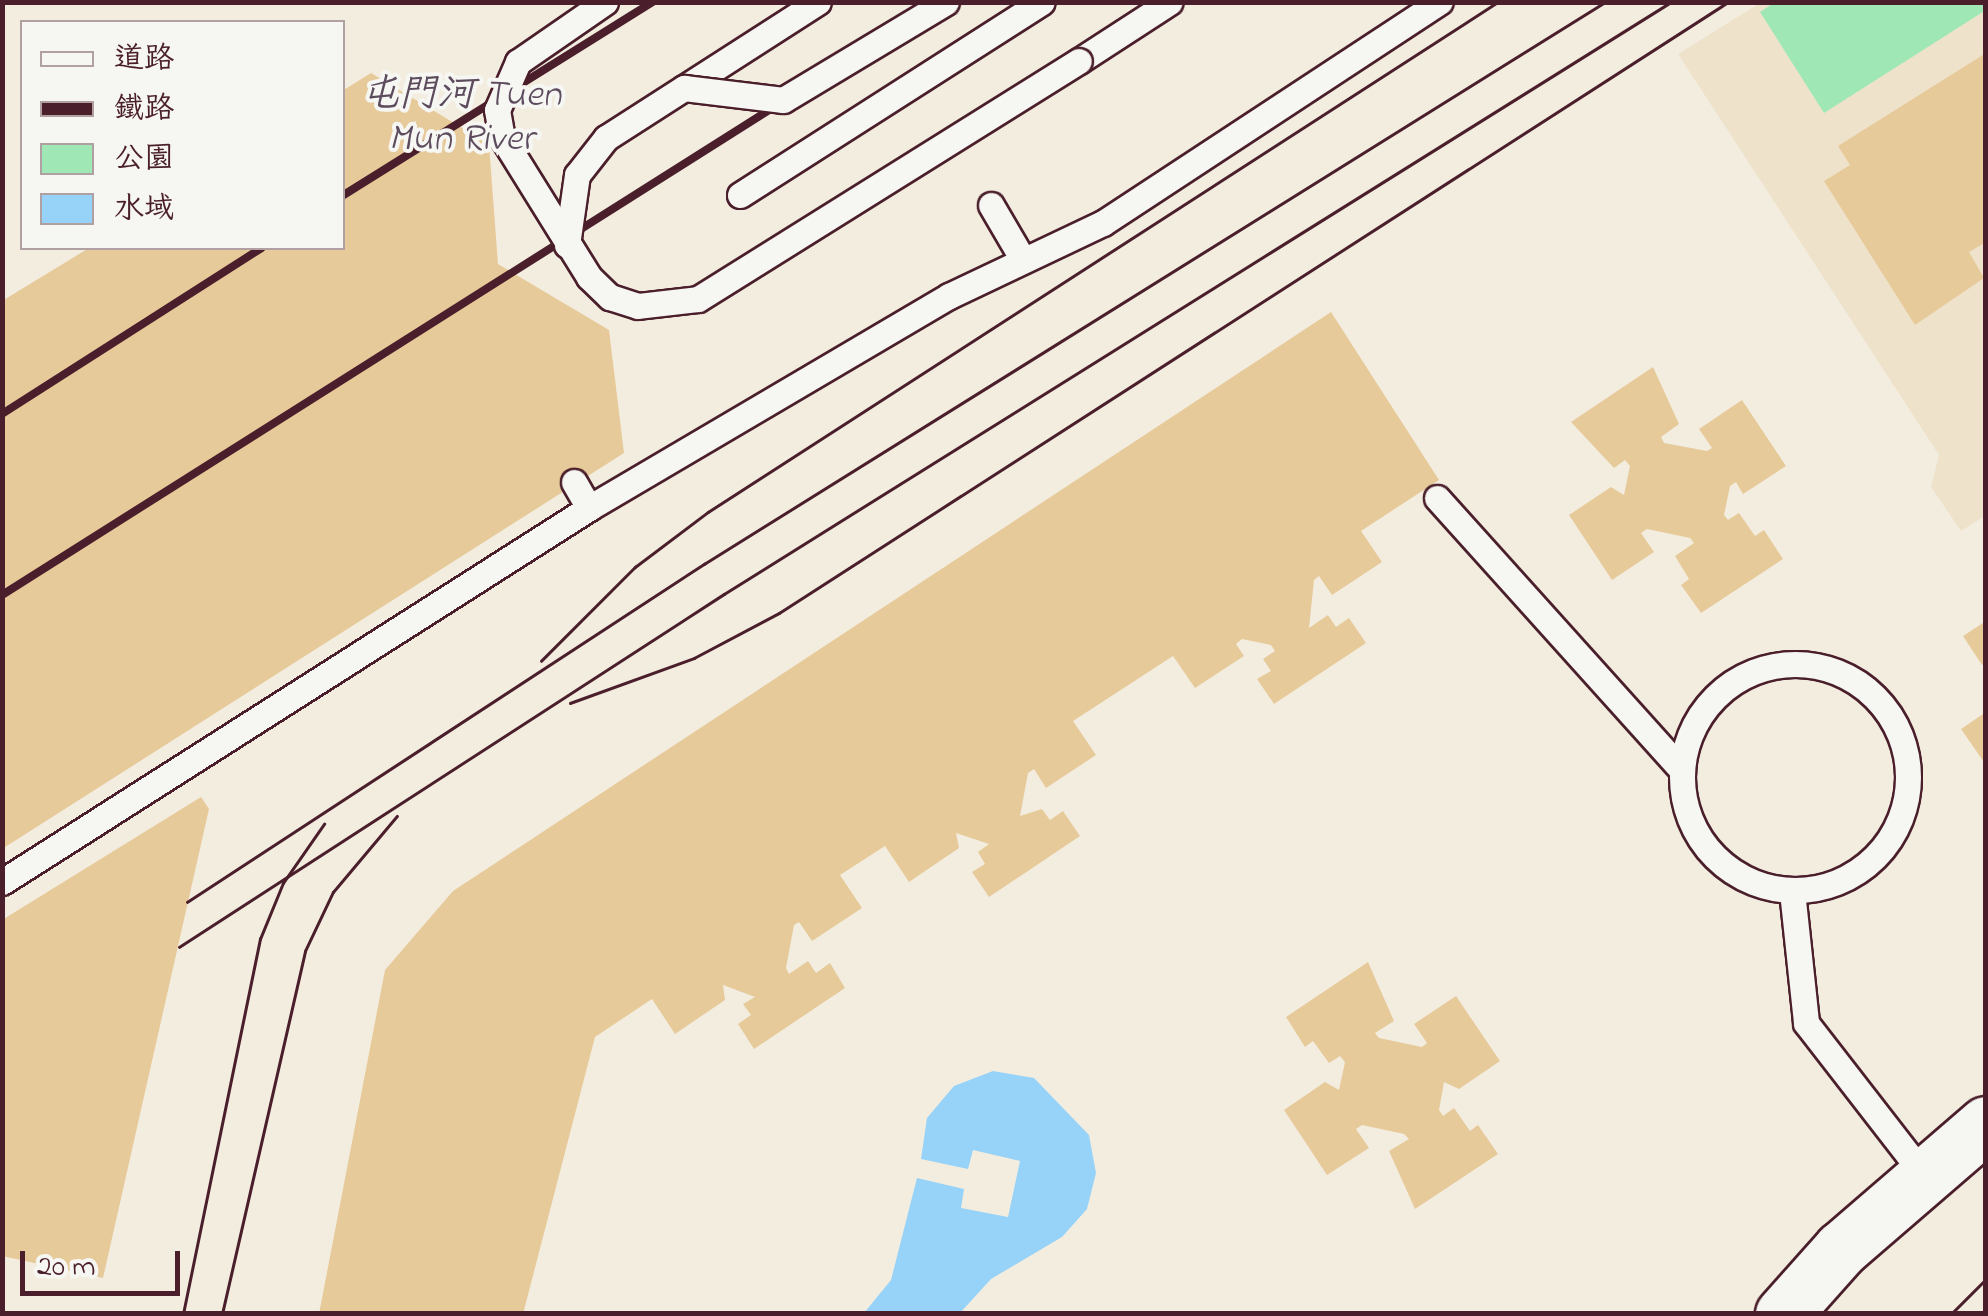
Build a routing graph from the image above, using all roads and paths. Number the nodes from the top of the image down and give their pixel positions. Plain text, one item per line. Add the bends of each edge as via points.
1 (604, 2) edge
2 (818, 2) edge
3 (946, 2) edge
4 (1042, 2) edge
5 (1170, 2) edge
6 (1440, 2) edge
7 (684, 88) junction
8 (740, 196) dead end
9 (992, 205) dead end
10 (567, 245) junction
11 (1022, 258) junction
12 (574, 482) dead end
13 (1437, 498) dead end
14 (589, 508) junction
15 (1680, 768) junction
16 (2, 882) edge
17 (1792, 890) junction
18 (1986, 1124) edge
19 (1924, 1175) junction
20 (1783, 1314) edge

1 - 10 lane, bridge via 518,62 497,110 502,137
2 - 7 lane
3 - 7 lane, bridge via 783,100
4 - 8 lane
5 - 10 lane, bridge via 698,299 638,306 610,297
6 - 11 lane via 1103,223
7 - 10 lane, bridge via 592,150 577,175
9 - 11 lane
11 - 14 lane
12 - 14 lane
13 - 15 lane
14 - 16 lane
15 - 17 lane via 1698,838 1724,865
15 - 17 lane via 1690,730 1710,699 1758,670 1813,665 1850,677 1880,700 1909,769 1899,821 1862,868 1829,886
17 - 19 lane via 1806,1023
18 - 19 street
19 - 20 street

